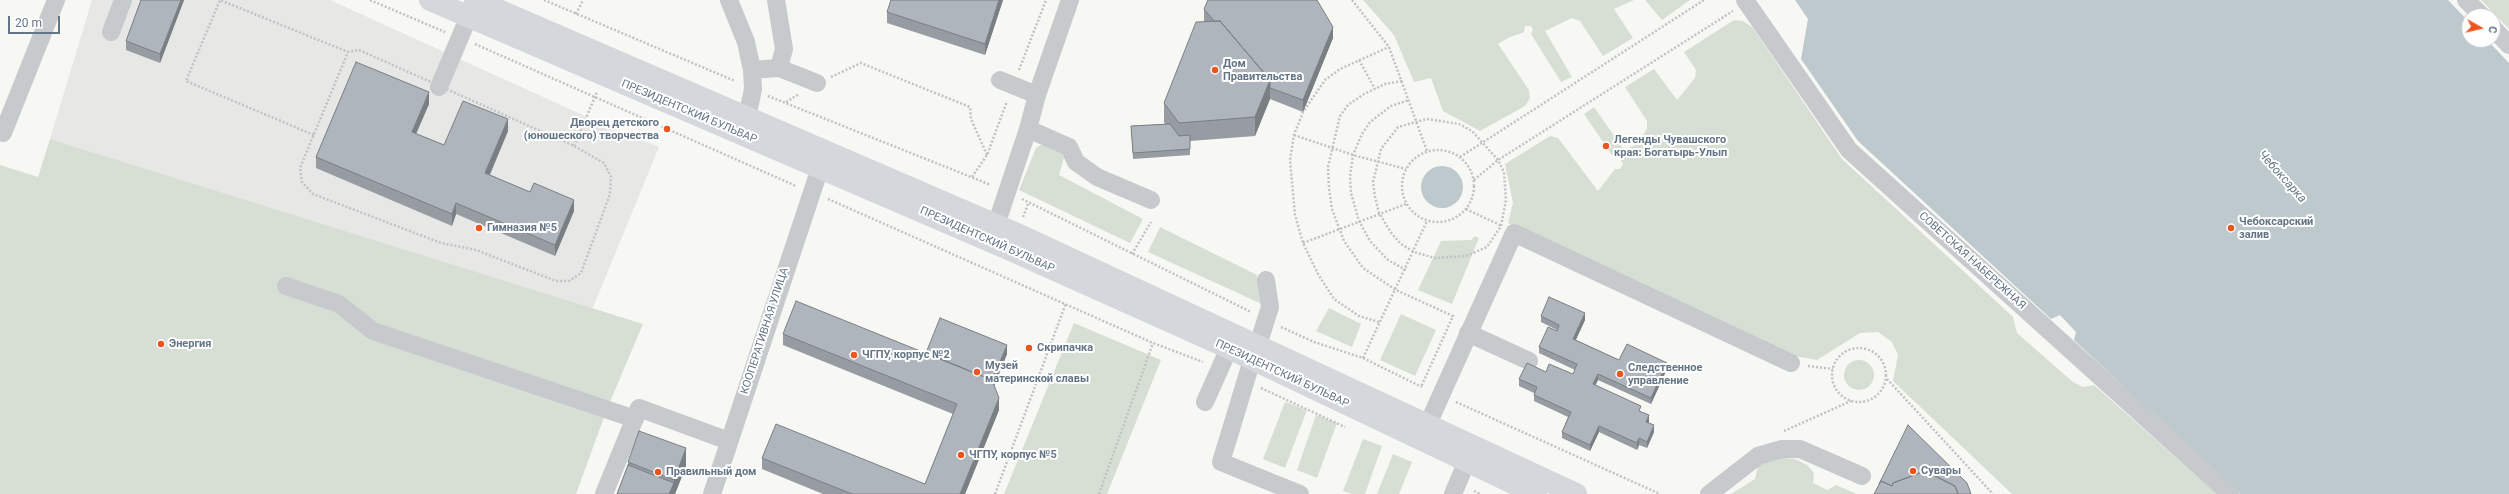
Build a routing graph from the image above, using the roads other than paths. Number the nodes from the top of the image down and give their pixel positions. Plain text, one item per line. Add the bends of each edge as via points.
1 (56, 0) edge
2 (123, 0) edge
3 (430, 0) edge
4 (728, 0) edge
5 (776, 0) edge
6 (1069, 0) edge
7 (2466, 0) edge
8 (1746, 1) edge
9 (472, 8) edge
10 (2474, 8) edge
11 (111, 32) dead end
12 (2501, 36) edge
13 (2509, 44) edge
14 (779, 68) junction
15 (748, 77) junction
16 (1000, 80) dead end
17 (817, 83) road end
18 (439, 87) road end
19 (1037, 95) junction
20 (743, 126) junction
21 (1028, 129) junction
22 (0, 132) edge
23 (823, 160) junction
24 (1151, 200) dead end
25 (993, 233) junction
26 (1266, 280) dead end
27 (286, 286) dead end
28 (1468, 333) junction
29 (1229, 348) junction
30 (1255, 352) junction
31 (1529, 361) dead end
32 (1791, 363) road end
33 (1206, 402) dead end
34 (634, 419) junction
35 (1424, 432) junction
36 (729, 441) junction
37 (1466, 461) junction
38 (1862, 476) dead end
39 (604, 494) edge
40 (712, 494) edge
41 (1300, 494) edge
42 (1453, 494) edge
43 (1536, 494) edge
44 (1576, 494) edge
45 (1708, 494) edge
46 (2230, 494) edge

1 - 22 street via 3,133
2 - 11 street
3 - 9 main road, ПРЕЗИДЕНТСКИЙ БУЛЬВАР
4 - 15 street via 746,42
5 - 14 street via 784,49
6 - 19 street
7 - 10 street
8 - 46 street, СОВЕТСКАЯ НАБЕРЕЖНАЯ via 1849,150
9 - 18 street
9 - 20 main road, ПРЕЗИДЕНТСКИЙ БУЛЬВАР
12 - 13 street
14 - 15 street
14 - 17 street
15 - 20 street via 752,89
16 - 19 street
19 - 21 street
20 - 23 main road, ПРЕЗИДЕНТСКИЙ БУЛЬВАР
21 - 24 street via 1069,147 1076,162 1097,177
21 - 25 street
23 - 25 main road, ПРЕЗИДЕНТСКИЙ БУЛЬВАР
23 - 36 street, КООПЕРАТИВНАЯ УЛИЦА
25 - 29 main road, ПРЕЗИДЕНТСКИЙ БУЛЬВАР
25 - 30 main road, ПРЕЗИДЕНТСКИЙ БУЛЬВАР
26 - 30 street via 1270,307
27 - 34 street via 339,304 373,331
28 - 31 street
28 - 32 street via 1508,229
28 - 35 street
29 - 30 main road, ПРЕЗИДЕНТСКИЙ БУЛЬВАР
29 - 33 street
30 - 35 main road, ПРЕЗИДЕНТСКИЙ БУЛЬВАР
30 - 41 street via 1220,462
34 - 36 street via 639,408
34 - 39 street
35 - 37 main road, ПРЕЗИДЕНТСКИЙ БУЛЬВАР
35 - 44 main road, ПРЕЗИДЕНТСКИЙ БУЛЬВАР
36 - 40 street, КООПЕРАТИВНАЯ УЛИЦА
37 - 42 street
37 - 43 main road, ПРЕЗИДЕНТСКИЙ БУЛЬВАР
38 - 45 street via 1800,449 1782,449 1758,456

